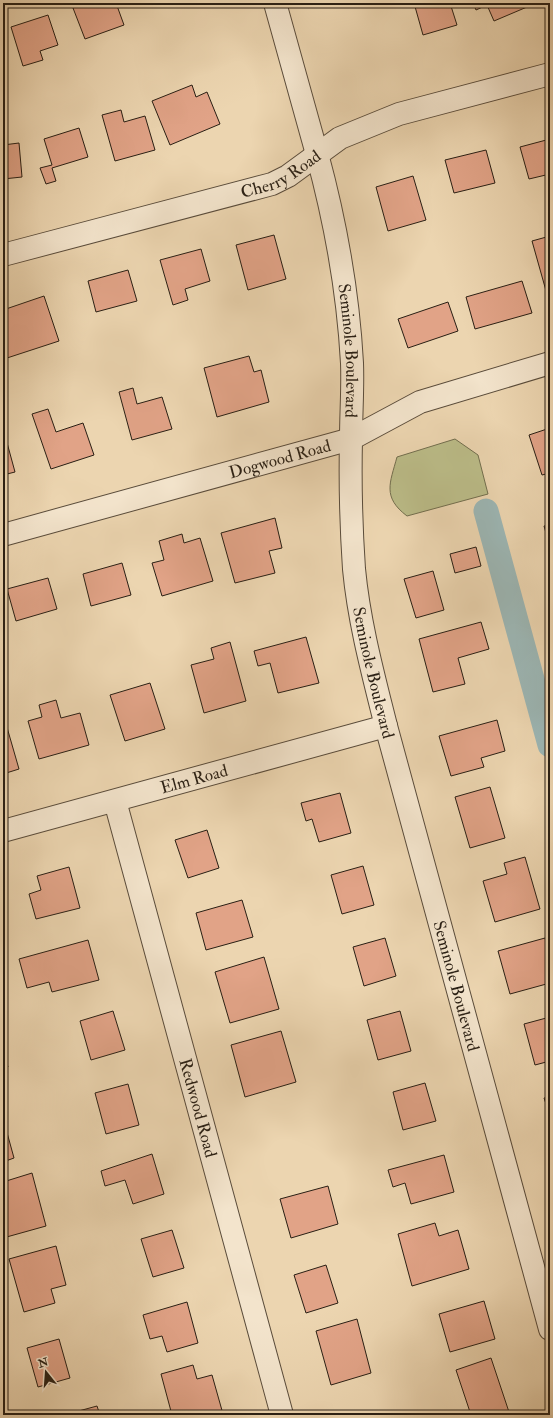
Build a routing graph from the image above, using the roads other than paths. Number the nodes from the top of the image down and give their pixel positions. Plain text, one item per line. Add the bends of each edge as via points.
1 (275, 3) edge
2 (550, 74) edge
3 (317, 154) junction
4 (3, 254) edge
5 (550, 363) edge
6 (351, 439) junction
7 (3, 535) edge
8 (386, 726) junction
9 (115, 800) junction
10 (3, 831) edge
11 (550, 1329) edge
12 (282, 1415) edge

1 - 3 street, Seminole Boulevard
2 - 3 street, Cherry Road via 399,114 340,138
3 - 4 street, Cherry Road via 288,176 272,184
3 - 6 street, Seminole Boulevard via 333,212 347,298 352,364
5 - 6 street, Dogwood Road via 420,402
6 - 7 street, Dogwood Road
6 - 8 street, Seminole Boulevard via 350,502 354,570 365,643
8 - 9 street, Elm Road
8 - 11 street, Seminole Boulevard
9 - 10 street, Elm Road
9 - 12 street, Redwood Road

